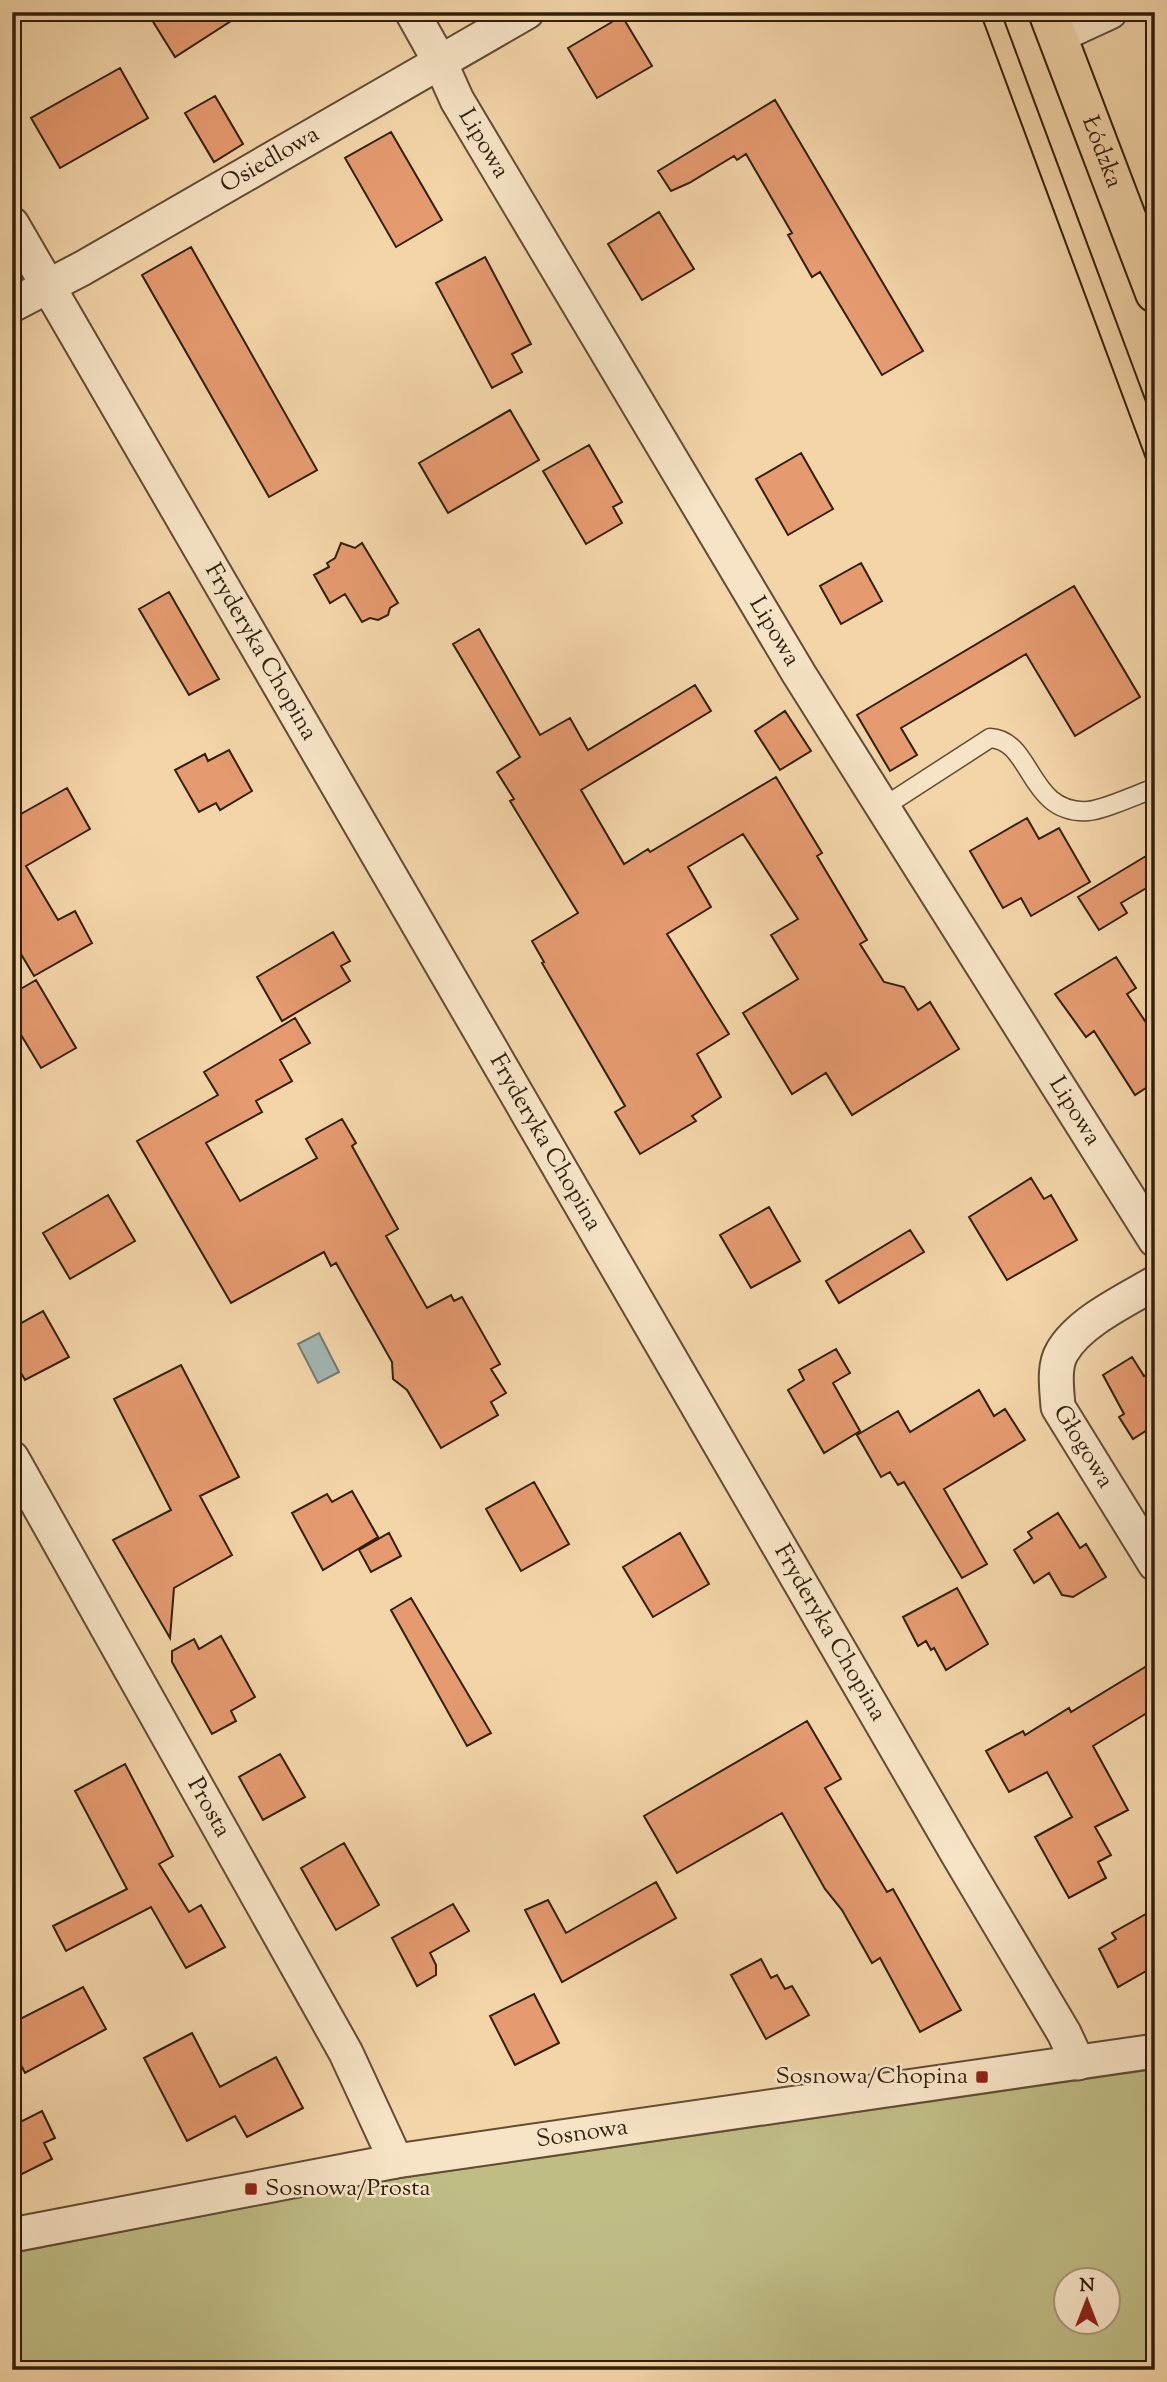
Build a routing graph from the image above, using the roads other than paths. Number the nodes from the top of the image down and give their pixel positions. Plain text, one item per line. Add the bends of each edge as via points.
1 (412, 12) edge
2 (527, 12) edge
3 (1110, 12) edge
4 (1053, 24) edge
5 (440, 62) junction
6 (12, 224) edge
7 (48, 287) junction
8 (1155, 293) edge
9 (12, 305) edge
10 (1155, 788) edge
11 (882, 808) junction
12 (1155, 1240) edge
13 (1155, 1283) edge
14 (12, 1458) edge
15 (1155, 1564) edge
16 (1155, 2051) edge
17 (1078, 2063) junction
18 (396, 2161) junction
19 (12, 2235) edge

1 - 5 street, Lipowa
2 - 5 street, Osiedlowa
3 - 4 street
4 - 8 main road, Łódzka
5 - 7 street, Osiedlowa
5 - 11 street, Lipowa via 471,124
6 - 7 street, Fryderyka Chopina
7 - 9 street, Osiedlowa
7 - 17 street, Fryderyka Chopina
10 - 11 lane via 1089,811 1064,808 1042,793 1012,747 990,738
11 - 12 street, Lipowa
13 - 15 street, Głogowa via 1084,1327 1061,1353 1057,1381 1058,1407
14 - 18 street, Prosta via 346,2053
16 - 17 street, Sosnowa
17 - 18 street, Sosnowa
18 - 19 street, Sosnowa

